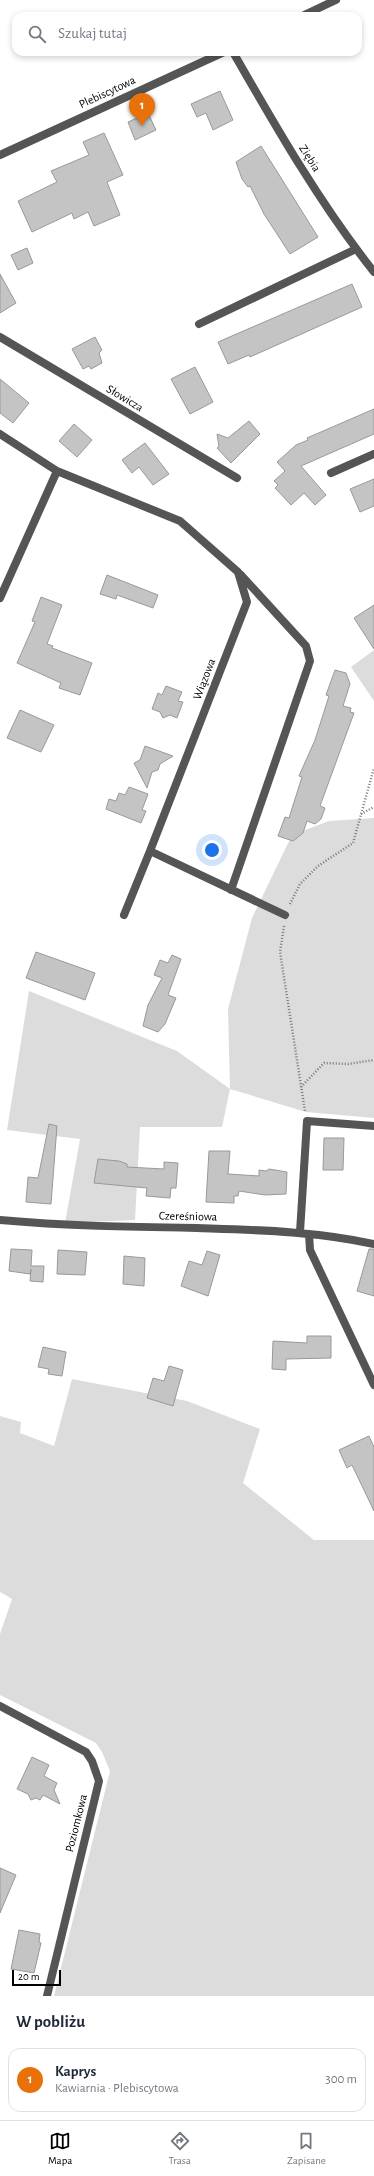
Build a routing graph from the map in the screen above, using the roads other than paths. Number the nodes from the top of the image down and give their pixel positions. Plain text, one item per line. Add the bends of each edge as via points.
1 (336, 0) edge
2 (310, 12) edge
3 (215, 56) edge
4 (235, 56) edge
5 (0, 155) edge
6 (356, 249) junction
7 (374, 272) edge
8 (199, 324) dead end
9 (0, 337) edge
10 (0, 434) edge
11 (374, 454) edge
12 (56, 471) junction
13 (331, 473) dead end
14 (237, 478) dead end
15 (238, 572) junction
16 (0, 598) edge
17 (150, 851) junction
18 (231, 890) junction
19 (124, 915) dead end
20 (285, 915) road end
21 (374, 1126) edge
22 (0, 1220) edge
23 (300, 1232) junction
24 (309, 1234) junction
25 (374, 1244) edge
26 (374, 1385) edge
27 (0, 1706) edge
28 (47, 1996) edge

1 - 2 street
3 - 5 street, Plebiscytowa
4 - 6 street, Ziębia via 285,140
6 - 7 street, Ziębia
6 - 8 street
9 - 14 street, Słowicza
10 - 12 street
11 - 13 street
12 - 15 street via 180,521
12 - 16 street
15 - 17 street, Wiązowa via 247,602
15 - 18 street via 306,646 310,661
17 - 18 street
17 - 19 street, Wiązowa
18 - 20 street
21 - 23 street via 307,1121
22 - 23 street, Czereśniowa via 54,1225
23 - 24 street, Czereśniowa
24 - 25 street, Czereśniowa via 342,1237
24 - 26 street via 310,1250
27 - 28 street, Poziomkowa via 86,1752 99,1781

